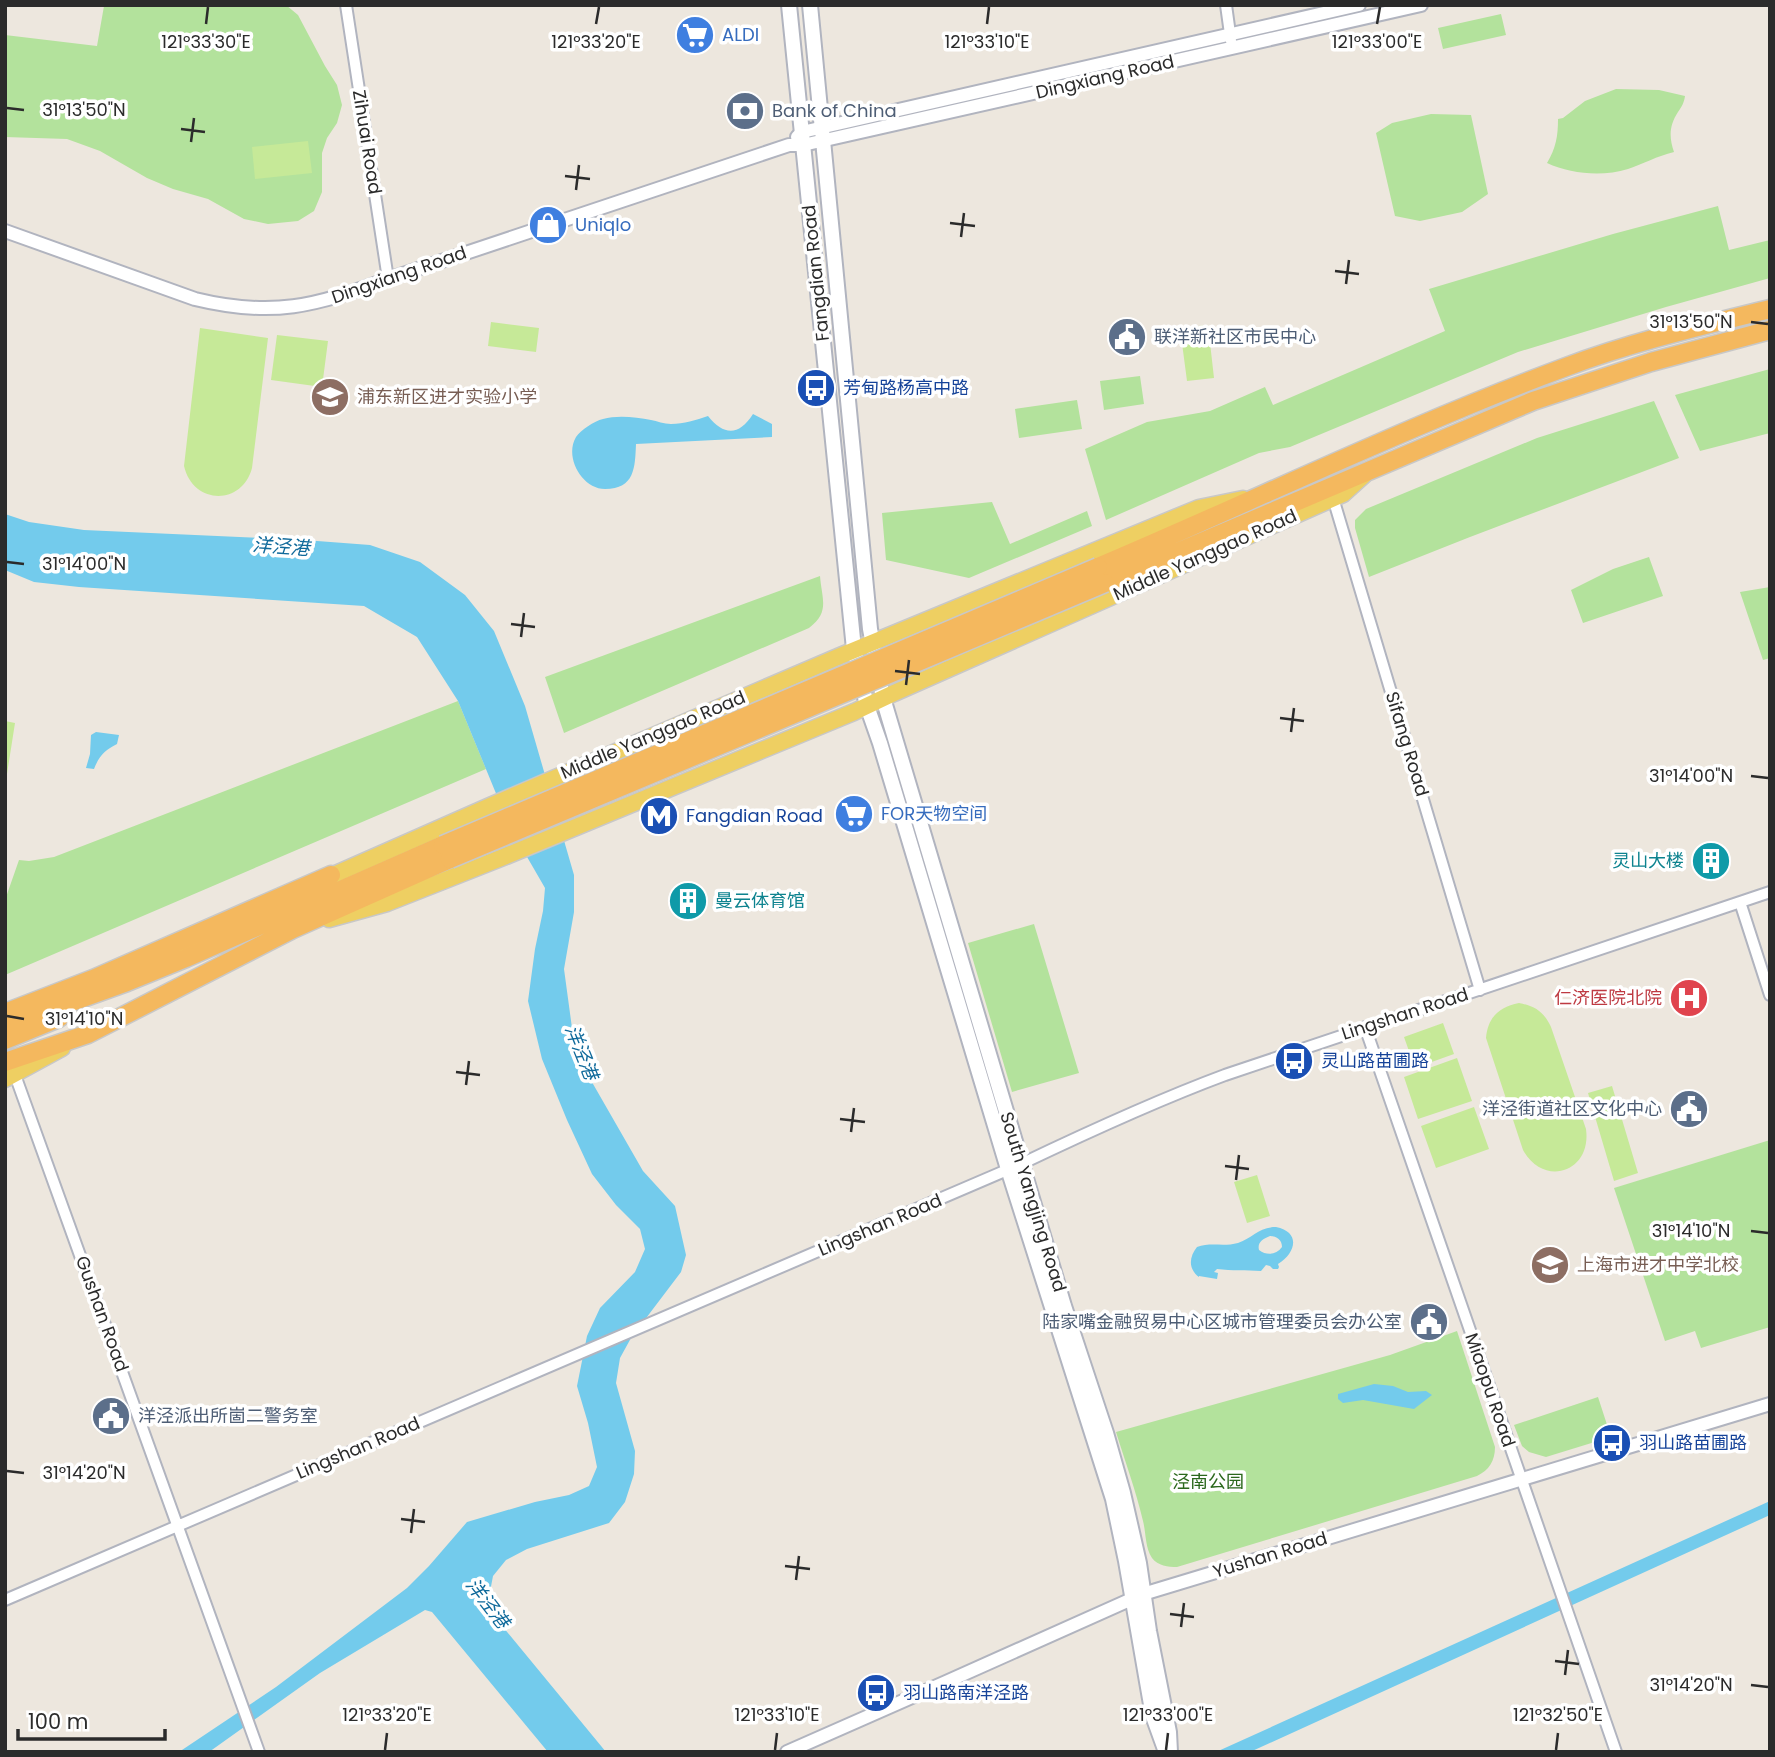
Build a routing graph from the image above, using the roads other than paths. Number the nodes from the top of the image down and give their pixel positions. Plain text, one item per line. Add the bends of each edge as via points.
1 (346, 5) edge
2 (789, 5) edge
3 (810, 5) edge
4 (1226, 5) edge
5 (1359, 5) edge
6 (1421, 5) edge
7 (1230, 34) junction
8 (1232, 49) junction
9 (823, 134) junction
10 (798, 140) junction
11 (5, 231) edge
12 (388, 279) junction
13 (1765, 309) edge
14 (1765, 332) edge
15 (1372, 469) junction
16 (1263, 494) junction
17 (1333, 498) junction
18 (1101, 575) junction
19 (878, 640) junction
20 (854, 649) junction
21 (883, 698) junction
22 (867, 706) junction
23 (447, 852) junction
24 (331, 875) junction
25 (1770, 892) edge
26 (1740, 902) junction
27 (293, 929) junction
28 (127, 982) junction
29 (1480, 990) junction
30 (1770, 995) edge
31 (56, 1008) junction
32 (5, 1013) edge
33 (5, 1026) edge
34 (1365, 1027) junction
35 (5, 1040) edge
36 (8, 1072) edge
37 (1015, 1166) junction
38 (1770, 1404) edge
39 (1521, 1479) junction
40 (178, 1524) junction
41 (1137, 1596) junction
42 (5, 1600) edge
43 (259, 1752) edge
44 (787, 1752) edge
45 (1168, 1752) edge
46 (1616, 1752) edge

1 - 12 street, Zihuai Road
2 - 10 main road, Fangdian Road
3 - 9 main road, Fangdian Road
4 - 7 street
5 - 7 street, Dingxiang Road
6 - 8 street, Dingxiang Road
7 - 8 street
7 - 9 street, Dingxiang Road
8 - 9 street, Dingxiang Road
9 - 10 street, Dingxiang Road
9 - 19 main road, Fangdian Road
10 - 12 street, Dingxiang Road
10 - 20 main road, Fangdian Road
11 - 12 street, Dingxiang Road via 223,306 261,309 309,304
13 - 16 highway, Middle Yanggao Road via 1568,366
14 - 15 highway, Middle Yanggao Road via 1651,362 1533,401
15 - 17 main road, Middle Yanggao Road
15 - 18 highway, Middle Yanggao Road
16 - 18 highway, Middle Yanggao Road
16 - 19 main road, Middle Yanggao Road via 1199,508
17 - 21 main road, Middle Yanggao Road
17 - 29 street, Sifang Road
18 - 23 highway, Middle Yanggao Road, bridge
19 - 20 main road, Middle Yanggao Road
19 - 21 main road, Fangdian Road
20 - 22 main road, Fangdian Road
20 - 24 main road, Middle Yanggao Road
21 - 22 main road, Middle Yanggao Road
21 - 37 main road, South Yangjing Road
22 - 27 main road, Middle Yanggao Road via 387,903
22 - 37 main road, South Yangjing Road
23 - 27 highway, Middle Yanggao Road
23 - 28 highway, Middle Yanggao Road
24 - 31 main road, Middle Yanggao Road via 251,919
24 - 32 highway
25 - 26 street, Lingshan Road
26 - 29 street, Lingshan Road
26 - 30 street
27 - 36 highway, Middle Yanggao Road
28 - 31 highway, Middle Yanggao Road
28 - 35 highway via 62,1017
29 - 34 street, Lingshan Road
31 - 33 highway, Middle Yanggao Road
34 - 37 street, Lingshan Road via 1185,1090
34 - 39 street, Miaopu Road
36 - 40 street, Gushan Road
37 - 40 street, Lingshan Road
37 - 41 main road, South Yangjing Road via 1123,1493 1136,1551
38 - 39 street, Yushan Road
39 - 41 street, Yushan Road
39 - 46 street, Miaopu Road
40 - 42 street, Lingshan Road
40 - 43 street, Gushan Road
41 - 44 street, Yushan Road
41 - 45 main road, South Yangjing Road via 1149,1631 1169,1732

